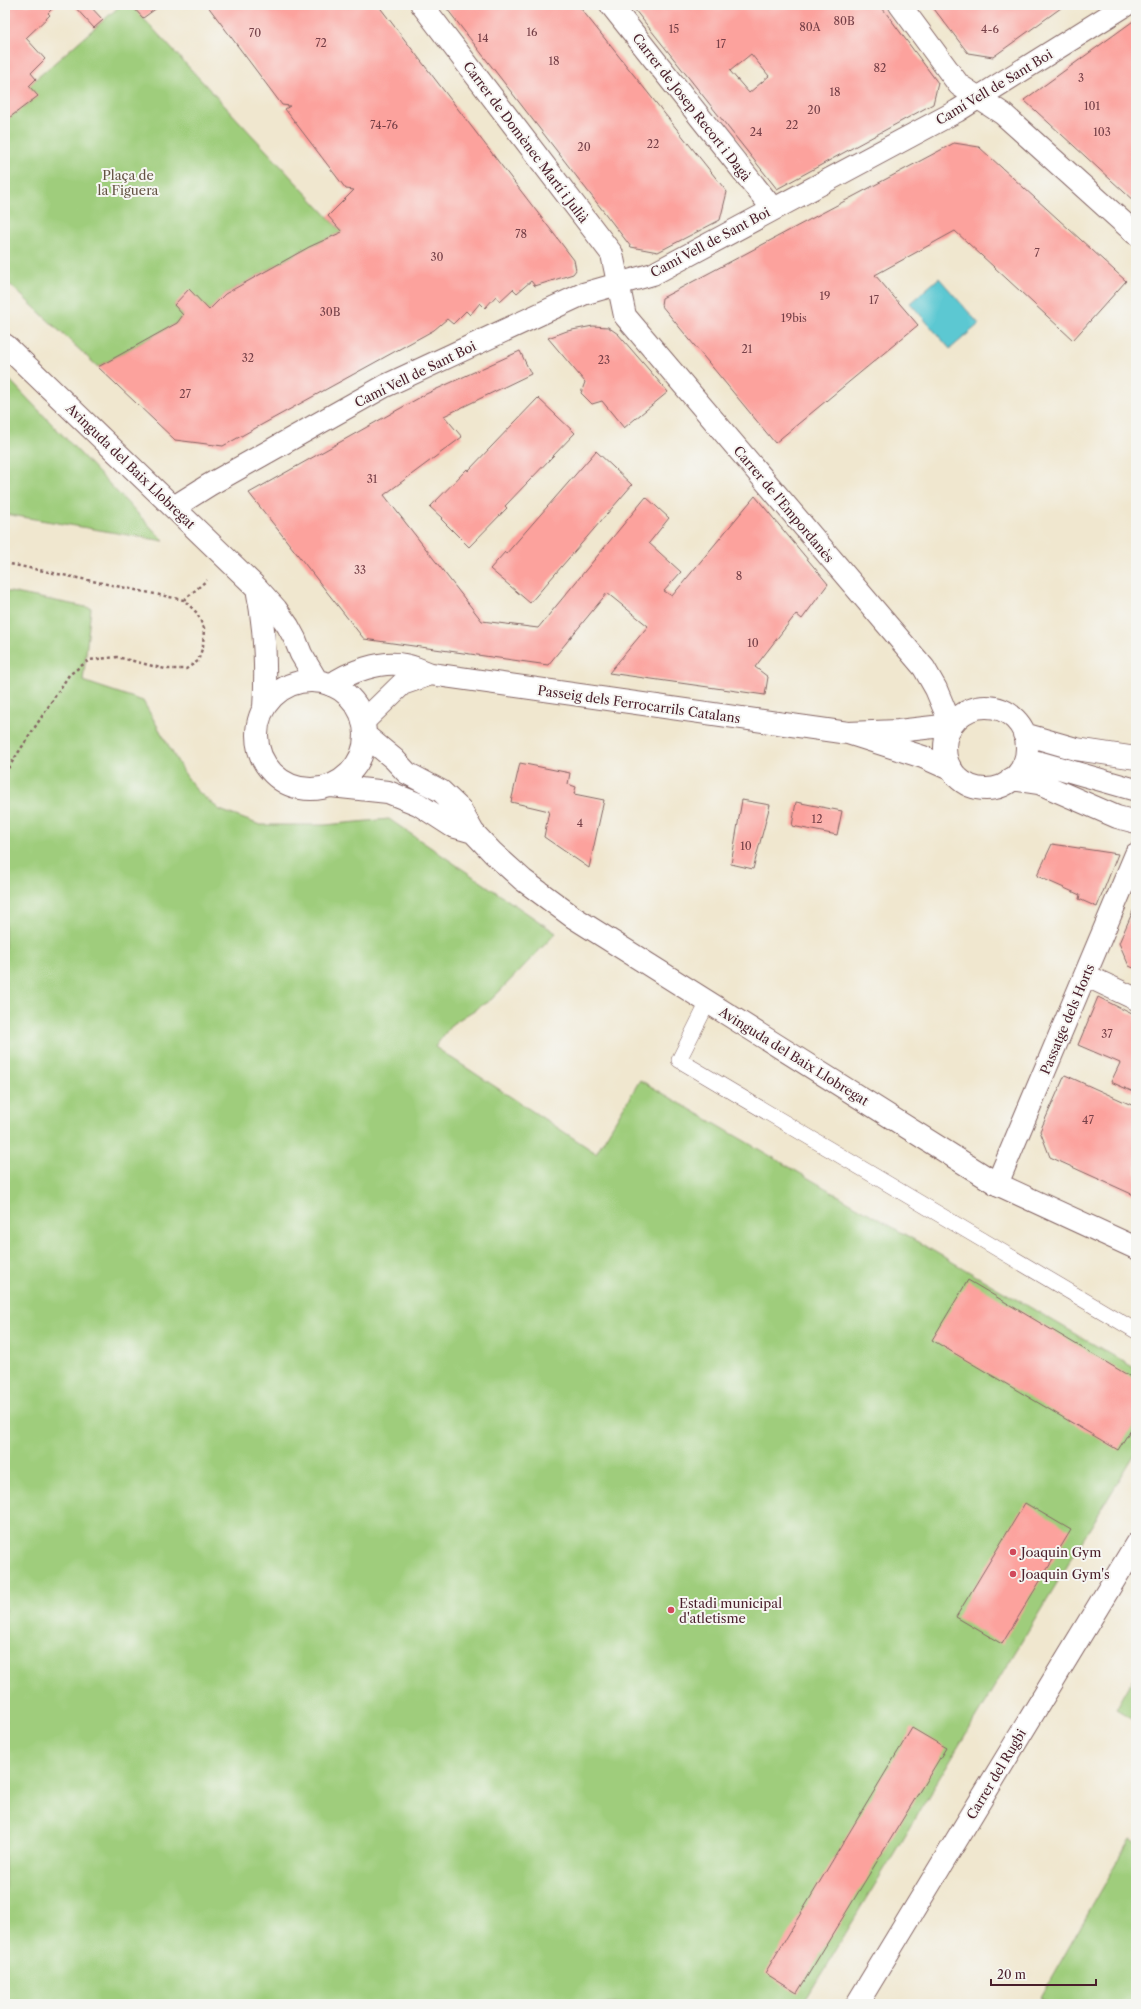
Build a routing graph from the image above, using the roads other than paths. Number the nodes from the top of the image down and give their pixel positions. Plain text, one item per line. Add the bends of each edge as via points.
1 (422, 5) edge
2 (611, 5) edge
3 (900, 5) edge
4 (1126, 5) edge
5 (978, 97) junction
6 (773, 209) junction
7 (1136, 234) edge
8 (618, 284) junction
9 (5, 345) edge
10 (174, 507) junction
11 (257, 588) junction
12 (430, 674) junction
13 (324, 683) junction
14 (264, 708) junction
15 (951, 725) junction
16 (364, 729) junction
17 (848, 733) junction
18 (1024, 734) junction
19 (1136, 758) edge
20 (1038, 762) dead end
21 (952, 770) junction
22 (1011, 779) junction
23 (330, 786) junction
24 (1136, 790) edge
25 (1136, 822) edge
26 (473, 832) junction
27 (1136, 854) edge
28 (1085, 975) junction
29 (1136, 999) edge
30 (708, 1002) junction
31 (997, 1184) junction
32 (1136, 1248) edge
33 (1136, 1331) edge
34 (1136, 1544) edge
35 (857, 2004) edge

1 - 8 street, Carrer de Domènec Martí i Julià via 612,254
2 - 6 street, Carrer de Josep Recort i Dagà
3 - 5 street via 959,85
4 - 5 street, Camí Vell de Sant Boi
5 - 6 street, Camí Vell de Sant Boi
5 - 7 street via 1003,114
6 - 8 street, Camí Vell de Sant Boi via 653,274
8 - 10 street, Camí Vell de Sant Boi via 583,294 385,386
8 - 15 street, Carrer de l'Empordanès via 625,316 924,668
9 - 10 street, Avinguda del Baix Llobregat
10 - 11 street, Avinguda del Baix Llobregat
11 - 13 street, Avinguda del Baix Llobregat via 276,608 301,654
11 - 14 street via 266,644
12 - 13 street, Passeig dels Ferrocarrils Catalans via 404,664 381,666
12 - 16 street, Passeig dels Ferrocarrils Catalans via 402,684
12 - 17 street, Passeig dels Ferrocarrils Catalans
13 - 14 street via 302,682 287,687 274,695
13 - 16 street via 352,699 361,714
14 - 23 street via 258,723 257,740 261,756 270,770 282,781 298,787 314,789
15 - 17 street, Passeig dels Ferrocarrils Catalans
15 - 18 street via 968,711 981,707 994,708 1012,717
15 - 21 street via 945,744 947,760
16 - 23 street via 363,749 358,763 343,779
16 - 26 street, Avinguda del Baix Llobregat via 407,773 441,791 460,809
17 - 21 street, Passeig dels Ferrocarrils Catalans via 923,757
18 - 19 street via 1076,749
18 - 22 street via 1025,758 1020,770
20 - 24 street
21 - 22 street via 965,783 977,787 1000,786
22 - 25 street via 1039,783 1117,817
23 - 26 street via 388,792 418,804 452,826
26 - 30 street, Avinguda del Baix Llobregat via 523,880 573,917
27 - 28 street, Passatge dels Horts
28 - 29 street
28 - 31 street, Passatge dels Horts
30 - 31 street, Avinguda del Baix Llobregat
30 - 33 lane via 679,1060
31 - 32 street, Avinguda del Baix Llobregat
34 - 35 street, Carrer del Rugbi

